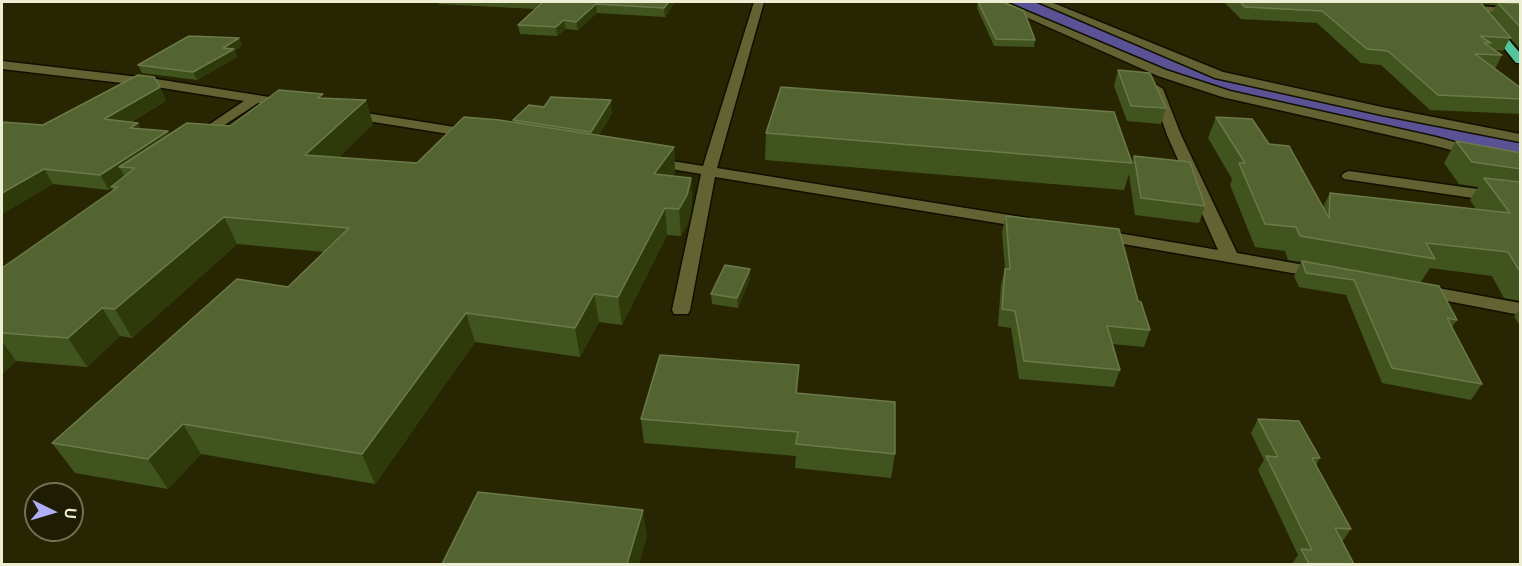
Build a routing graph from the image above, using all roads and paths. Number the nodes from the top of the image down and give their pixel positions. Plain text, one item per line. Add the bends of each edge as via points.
1 (759, 2) edge
2 (997, 2) edge
3 (1042, 2) edge
4 (1475, 5) edge
5 (1521, 12) edge
6 (1521, 60) edge
7 (2, 65) edge
8 (1162, 73) junction
9 (255, 99) junction
10 (302, 107) edge
11 (337, 112) edge
12 (488, 136) edge
13 (1521, 138) edge
14 (187, 146) edge
15 (640, 160) edge
16 (1521, 164) edge
17 (710, 171) junction
18 (1349, 176) dead end
19 (1521, 200) edge
20 (1041, 225) edge
21 (1088, 233) edge
22 (1230, 257) junction
23 (1334, 276) edge
24 (1404, 288) edge
25 (1521, 309) edge
26 (681, 310) dead end

1 - 17 street
2 - 8 street
3 - 13 street via 1219,75
4 - 5 street
4 - 6 highway
7 - 9 street
8 - 16 street via 1227,94
8 - 22 street via 1152,78
9 - 10 street
9 - 14 street
11 - 12 street
15 - 17 street
17 - 20 street
17 - 26 street
18 - 19 street
21 - 22 street
22 - 23 street
24 - 25 street

